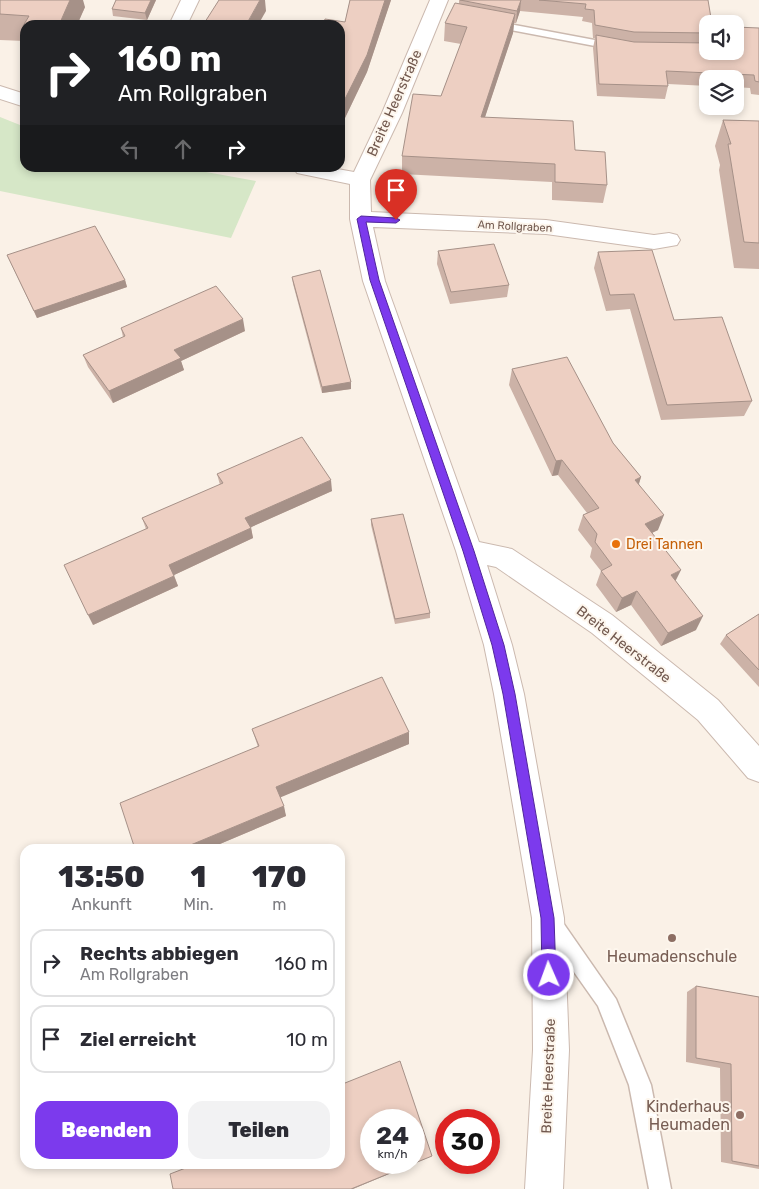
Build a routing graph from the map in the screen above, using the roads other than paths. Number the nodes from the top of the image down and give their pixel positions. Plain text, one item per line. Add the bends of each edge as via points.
1 (190, 0) edge
2 (439, 9) edge
3 (180, 20) edge
4 (482, 22) edge
5 (632, 50) edge
6 (0, 92) edge
7 (20, 99) edge
8 (323, 172) edge
9 (360, 180) junction
10 (361, 219) junction
11 (668, 240) dead end
12 (469, 551) junction
13 (759, 768) edge
14 (548, 918) junction
15 (544, 1189) edge
16 (660, 1189) edge

1 - 3 street
2 - 9 street, Breite Heerstraße
4 - 5 lane
6 - 7 street
8 - 9 street
9 - 10 street, Breite Heerstraße
10 - 11 street, Am Rollgraben via 546,227 654,242
10 - 12 street, Breite Heerstraße via 374,280
12 - 13 street, Breite Heerstraße via 502,557 602,624 708,710
12 - 14 street, Breite Heerstraße via 498,645 509,694
14 - 15 street, Breite Heerstraße via 551,1050
14 - 16 lane via 606,999 640,1085

